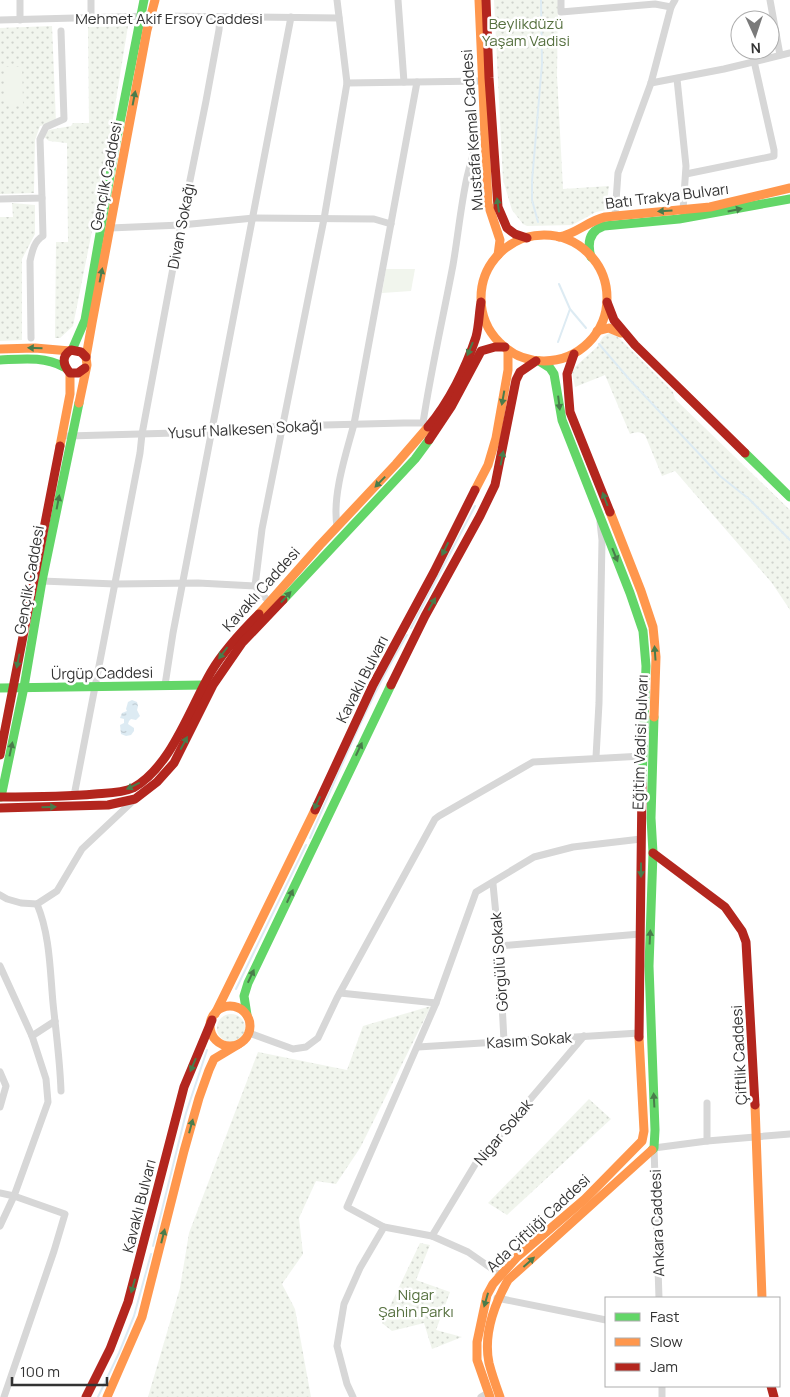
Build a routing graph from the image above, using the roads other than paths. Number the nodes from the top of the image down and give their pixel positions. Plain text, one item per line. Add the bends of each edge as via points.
1 (20, 0) edge
2 (91, 0) edge
3 (144, 0) edge
4 (155, 0) edge
5 (337, 0) edge
6 (398, 0) edge
7 (479, 0) edge
8 (486, 0) edge
9 (562, 0) edge
10 (673, 3) edge
11 (145, 17) junction
12 (220, 17) junction
13 (292, 17) junction
14 (91, 18) junction
15 (339, 18) junction
16 (0, 20) edge
17 (20, 20) junction
18 (61, 30) dead end
19 (790, 53) edge
20 (780, 55) edge
21 (758, 60) edge
22 (754, 61) junction
23 (677, 79) junction
24 (482, 81) junction
25 (404, 82) junction
26 (417, 82) junction
27 (347, 83) junction
28 (650, 83) junction
29 (484, 126) junction
30 (686, 174) junction
31 (790, 180) edge
32 (787, 194) edge
33 (42, 198) junction
34 (0, 199) edge
35 (683, 210) junction
36 (615, 215) junction
37 (254, 218) junction
38 (324, 219) junction
39 (391, 224) junction
40 (181, 225) junction
41 (110, 228) junction
42 (559, 237) junction
43 (527, 238) junction
44 (498, 255) junction
45 (591, 257) junction
46 (481, 302) junction
47 (607, 302) junction
48 (597, 331) junction
49 (31, 338) dead end
50 (635, 345) junction
51 (0, 349) edge
52 (506, 349) junction
53 (71, 350) junction
54 (574, 354) junction
55 (86, 357) junction
56 (0, 360) edge
57 (538, 361) junction
58 (85, 368) junction
59 (67, 370) junction
60 (354, 424) junction
61 (426, 424) junction
62 (284, 426) junction
63 (212, 432) junction
64 (142, 434) junction
65 (61, 435) junction
66 (71, 436) junction
67 (790, 497) edge
68 (600, 519) junction
69 (337, 526) junction
70 (42, 581) junction
71 (115, 584) junction
72 (183, 584) junction
73 (256, 586) junction
74 (270, 603) junction
75 (165, 685) junction
76 (204, 685) junction
77 (95, 686) junction
78 (24, 687) junction
79 (0, 688) edge
80 (14, 688) junction
81 (0, 755) edge
82 (643, 756) junction
83 (596, 757) junction
84 (74, 796) junction
85 (0, 797) edge
86 (135, 799) junction
87 (0, 808) edge
88 (652, 839) junction
89 (641, 840) junction
90 (653, 853) junction
91 (493, 884) junction
92 (0, 894) edge
93 (36, 904) junction
94 (640, 934) junction
95 (499, 946) junction
96 (0, 966) edge
97 (340, 992) junction
98 (436, 1003) junction
99 (247, 1016) junction
100 (213, 1017) junction
101 (55, 1021) junction
102 (249, 1033) junction
103 (639, 1033) junction
104 (32, 1036) junction
105 (584, 1036) junction
106 (504, 1041) junction
107 (238, 1044) junction
108 (418, 1047) junction
109 (0, 1072) edge
110 (61, 1091) dead end
111 (707, 1103) dead end
112 (0, 1107) edge
113 (790, 1134) edge
114 (757, 1136) junction
115 (707, 1141) junction
116 (642, 1142) junction
117 (654, 1148) junction
118 (0, 1193) edge
119 (14, 1196) junction
120 (0, 1226) edge
121 (384, 1227) junction
122 (432, 1236) junction
123 (504, 1278) junction
124 (660, 1297) edge
125 (762, 1297) edge
126 (497, 1298) junction
127 (605, 1320) edge
128 (486, 1396) edge
129 (4, 1397) edge
130 (86, 1397) edge
131 (107, 1397) edge
132 (353, 1397) edge
133 (500, 1397) edge

1 - 17 street
2 - 14 street
3 - 11 main road, Gençlik Caddesi
4 - 11 main road, Gençlik Caddesi
5 - 15 street
6 - 25 street
7 - 24 main road, Mustafa Kemal Caddesi
43 -> 8 main road, Mustafa Kemal Caddesi via 507,229 498,207
9 - 10 street via 561,12
10 - 28 street
11 - 12 street, Mehmet Akif Ersoy Caddesi
11 - 14 street, Mehmet Akif Ersoy Caddesi
41 -> 11 main road, Gençlik Caddesi
11 - 53 main road, Gençlik Caddesi via 114,153 85,320
12 - 13 street, Mehmet Akif Ersoy Caddesi
12 - 40 street, Divan Sokağı
13 - 15 street, Mehmet Akif Ersoy Caddesi
13 - 37 street
14 - 17 street, Mehmet Akif Ersoy Caddesi
15 - 27 street
16 - 17 street, Mehmet Akif Ersoy Caddesi
18 - 33 street via 64,119 46,127 40,139
19 - 20 street
21 - 22 street
22 - 23 street
22 - 30 street via 774,156
23 - 28 street
23 - 30 street
24 - 26 street
24 - 29 main road, Mustafa Kemal Caddesi
25 - 26 street
25 - 27 street
26 - 39 street
27 - 38 street
28 - 36 street via 618,173
29 - 44 main road, Mustafa Kemal Caddesi via 488,204 500,240
29 - 61 street via 476,142 468,180 434,359
30 - 35 street
31 - 32 main road
32 - 35 main road, Batı Trakya Bulvarı
45 -> 32 main road, Batı Trakya Bulvarı via 590,238 599,228 720,214
33 - 34 street
33 - 49 street via 43,236 37,239 30,261
35 -> 36 main road, Batı Trakya Bulvarı
36 - 42 main road, Batı Trakya Bulvarı via 594,220 576,233
37 - 38 street
37 - 40 street
37 - 63 street
38 - 39 street via 374,219
38 - 62 street
39 - 60 street
40 - 41 street
40 - 64 street, Divan Sokağı
55 -> 41 main road, Gençlik Caddesi
42 - 43 main road
42 - 45 main road via 571,241
43 - 44 main road
44 - 46 main road via 484,277
45 - 47 main road via 603,277
46 - 52 main road via 490,332
46 -> 61 main road, Kavaklı Caddesi via 476,336 455,386 441,411
47 - 48 main road
47 - 50 main road via 614,320
48 - 50 main road via 614,329
48 - 54 main road
50 - 67 main road
53 -> 51 main road
52 - 57 main road
86 -> 52 main road, Kavaklı Caddesi via 158,782 174,762 213,685 242,643 434,435 455,403 481,352 492,348
52 -> 100 main road, Kavaklı Bulvarı via 508,370 488,465 369,693
53 - 55 main road via 81,351
53 - 59 main road via 64,356 63,364
54 - 57 main road
88 -> 54 main road, Eğitim Vadisi Bulvarı via 656,657 652,627 641,591 570,412 567,374
55 - 58 main road
56 - 59 main road via 44,359 59,363
57 -> 68 main road, Eğitim Vadisi Bulvarı via 554,374 562,420
99 -> 57 main road, Kavaklı Bulvarı via 244,996 248,982 425,616 489,498 499,473 516,380 520,372
58 - 59 main road via 78,373
58 - 66 main road, Gençlik Caddesi
59 - 65 main road, Gençlik Caddesi via 70,394
60 - 61 street, Yusuf Nalkesen Sokağı
60 - 62 street, Yusuf Nalkesen Sokağı
60 - 69 street via 344,459
61 -> 69 main road, Kavaklı Caddesi via 396,464
62 - 63 street, Yusuf Nalkesen Sokağı
62 - 73 street via 262,529
63 - 64 street, Yusuf Nalkesen Sokağı
63 - 72 street
64 - 66 street, Yusuf Nalkesen Sokağı
64 - 71 street, Divan Sokağı
65 - 66 street, Yusuf Nalkesen Sokağı
65 -> 80 main road, Gençlik Caddesi
70 -> 66 main road, Gençlik Caddesi
68 -> 82 main road, Eğitim Vadisi Bulvarı via 643,631 646,666
68 - 83 street
69 - 74 main road, Kavaklı Caddesi
70 - 71 street
70 - 78 main road, Gençlik Caddesi
71 - 72 street
71 - 77 street, Divan Sokağı
72 - 73 street
72 - 75 street
73 - 74 street
74 -> 76 main road, Kavaklı Caddesi via 229,645
75 - 76 main road, Ürgüp Caddesi
75 - 77 main road, Ürgüp Caddesi
76 -> 84 main road, Kavaklı Caddesi via 179,735 163,760 146,778 132,788 113,793
77 - 78 main road, Ürgüp Caddesi
77 - 84 street, Divan Sokağı
78 - 80 main road, Ürgüp Caddesi
85 -> 78 main road, Gençlik Caddesi
79 - 80 main road, Ürgüp Caddesi
80 - 81 main road, Gençlik Caddesi
82 - 83 street
82 - 89 main road, Eğitim Vadisi Bulvarı
83 - 97 street via 533,762 439,816
84 - 85 main road, Kavaklı Caddesi
87 -> 86 main road, Kavaklı Caddesi via 108,805
86 - 93 street via 82,849 57,891
88 - 89 main road
88 - 90 main road, Eğitim Vadisi Bulvarı
89 - 91 street via 573,847 534,857
89 -> 94 main road, Eğitim Vadisi Bulvarı
90 - 114 main road, Çiftlik Caddesi via 725,907 744,936
117 -> 90 main road, Eğitim Vadisi Bulvarı via 649,976
91 - 95 street, Görgülü Sokak
91 - 98 street via 476,892
92 - 93 street via 21,903
93 - 101 street via 48,944
94 - 95 street
94 - 103 main road, Eğitim Vadisi Bulvarı
95 - 106 street, Görgülü Sokak
96 - 104 street
97 - 98 street
97 - 102 street via 318,1038 306,1047 292,1049
98 - 108 street
99 - 100 main road via 238,1007 231,1006
99 - 102 main road, Kavaklı Bulvarı
100 - 107 main road via 212,1032 219,1042 232,1046
100 -> 130 main road, Kavaklı Bulvarı via 174,1118 128,1302 110,1349
101 - 104 street
101 - 110 street
102 - 107 main road, Kavaklı Bulvarı
103 - 105 street, Kasım Sokak
103 - 116 main road, Eğitim Vadisi Bulvarı
104 - 119 street via 46,1079 48,1102
105 - 106 street, Kasım Sokak
105 - 122 street, Nigar Sokak via 476,1163
106 - 108 street, Kasım Sokak
131 -> 107 main road, Kavaklı Bulvarı via 142,1317 206,1077 214,1059
108 - 121 street via 347,1207
109 - 112 street via 6,1086
111 - 115 street
113 - 114 street
114 - 115 street
114 - 125 main road, Çiftlik Caddesi
115 - 117 street
116 - 117 street
116 - 123 main road, Ada Çiftliği Caddesi via 585,1199 517,1258
123 -> 117 main road, Ada Çiftliği Caddesi
117 - 124 street, Ankara Caddesi
118 - 119 street
119 - 120 street
119 - 129 street via 65,1214
121 - 122 street
121 - 132 street via 344,1304 337,1346
122 - 123 street via 468,1252
123 - 126 main road, Ada Çiftliği Caddesi
123 -> 128 main road, Ada Çiftliği Caddesi via 493,1284 487,1295 477,1342 477,1360
126 - 127 street
126 - 133 main road, Ada Çiftliği Caddesi via 487,1341 488,1358

